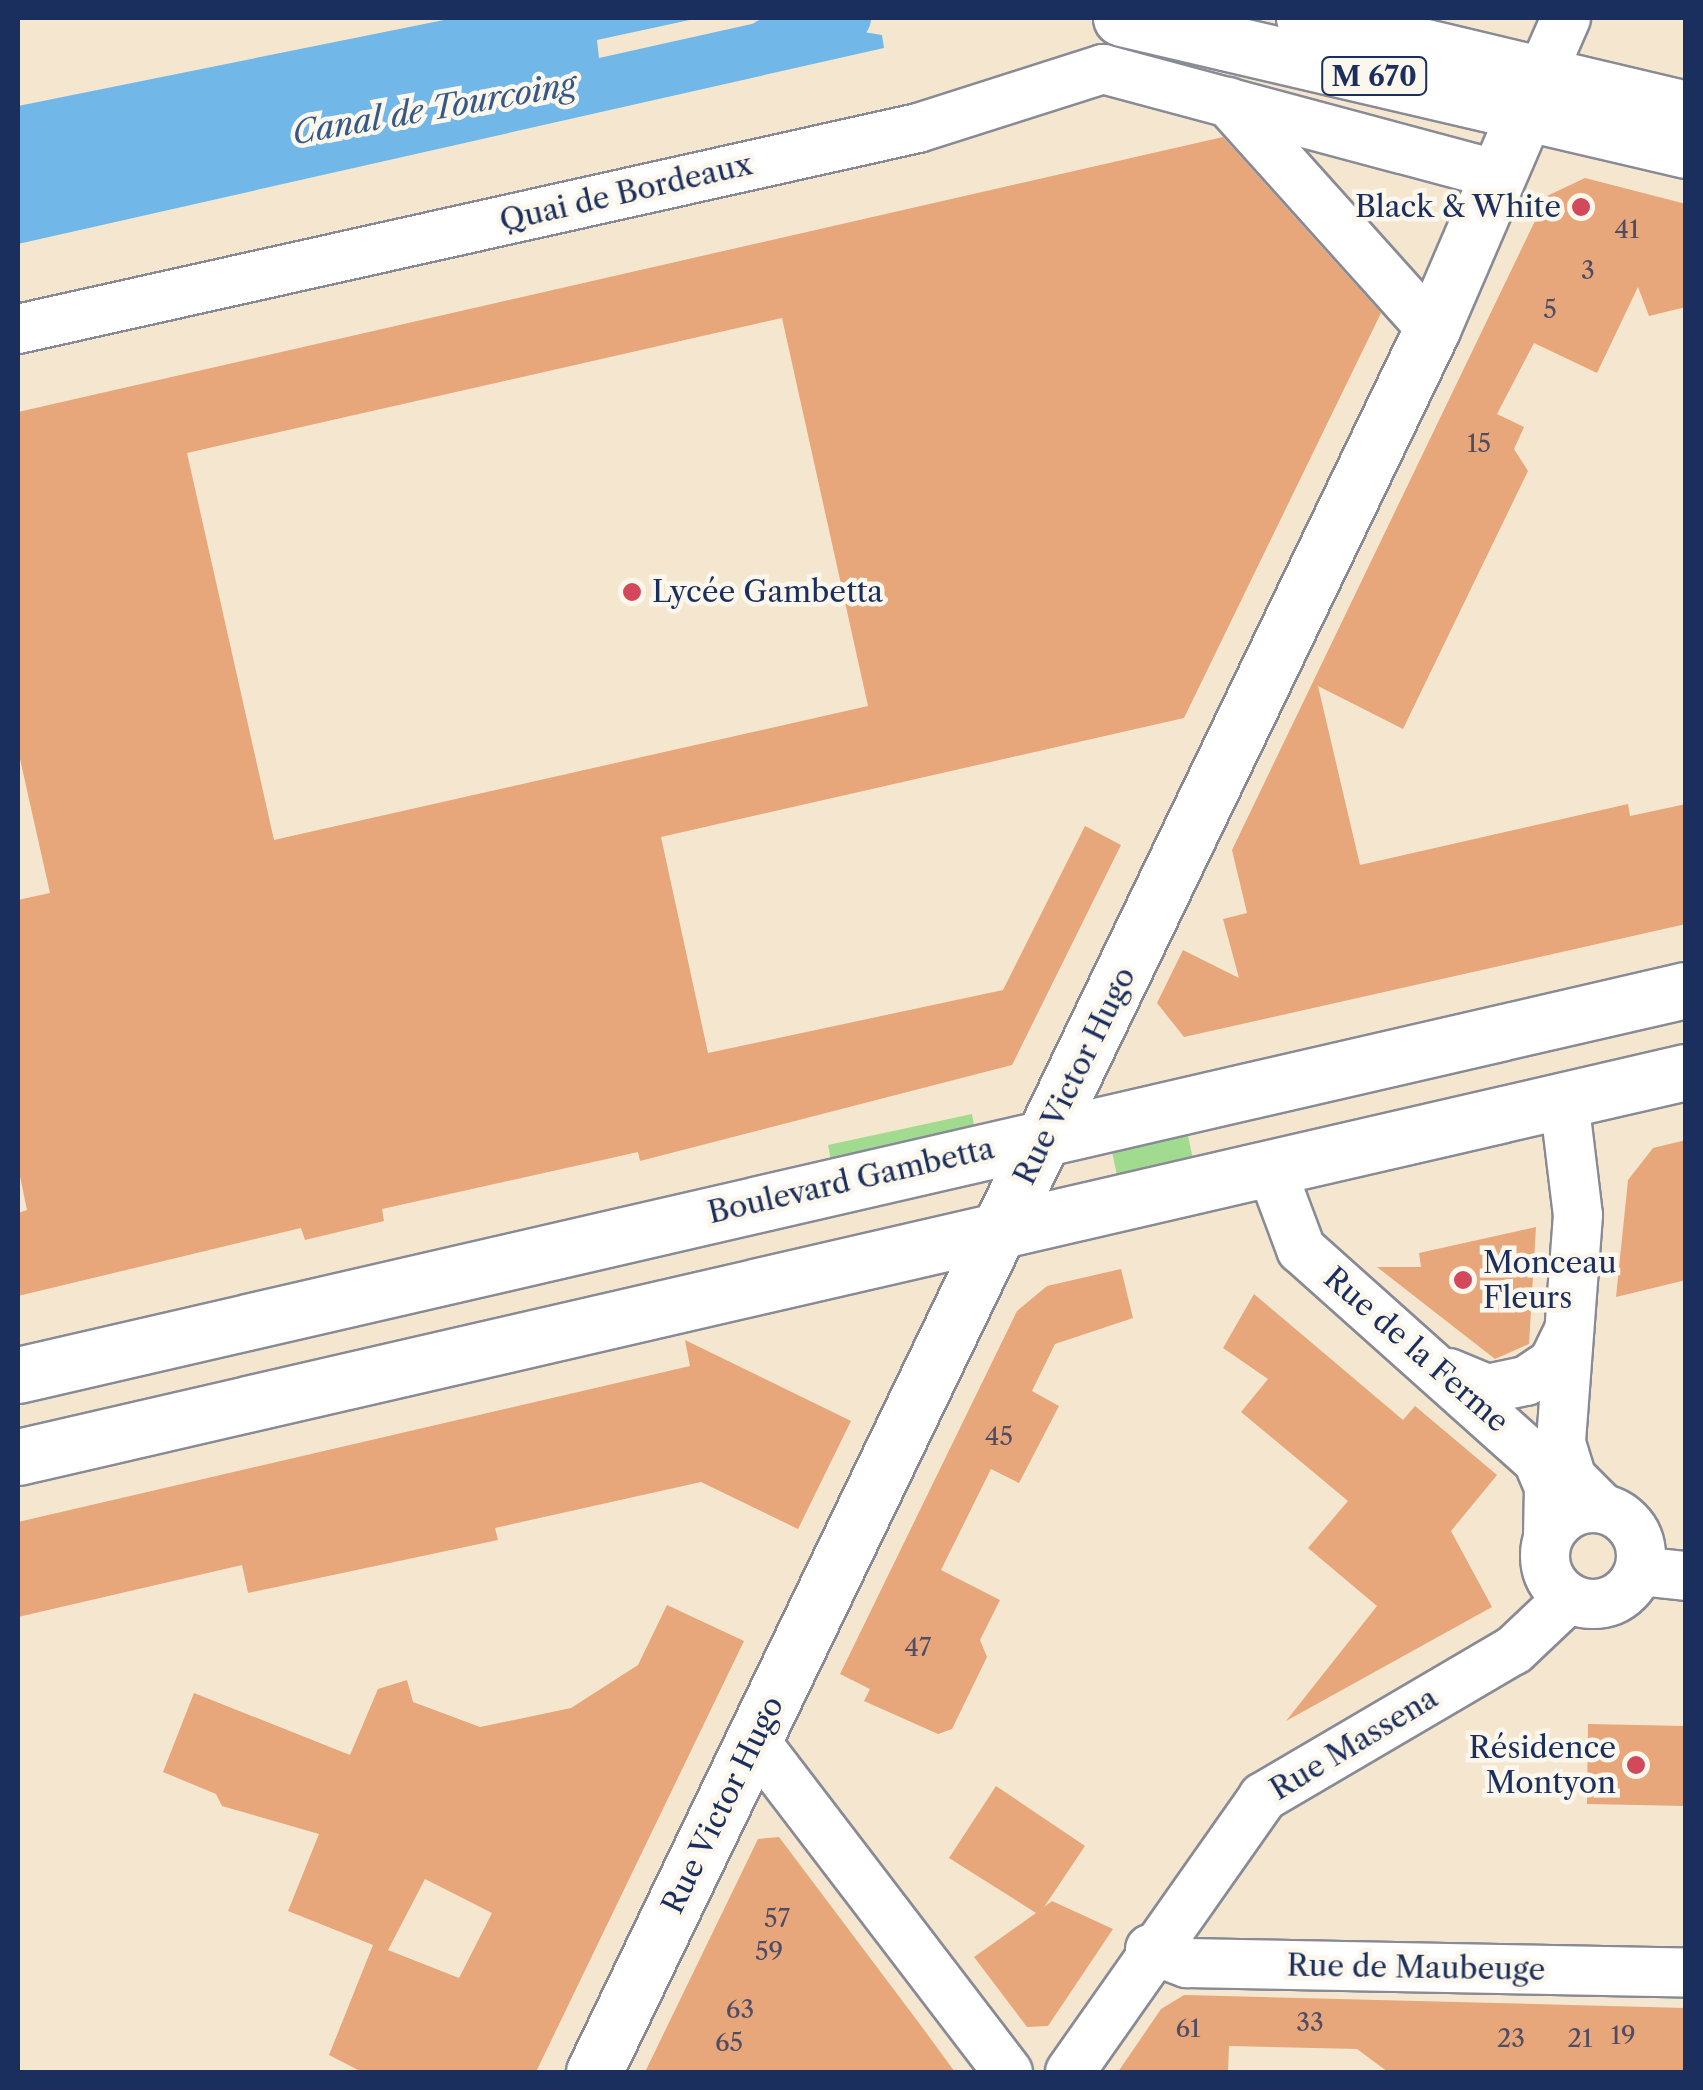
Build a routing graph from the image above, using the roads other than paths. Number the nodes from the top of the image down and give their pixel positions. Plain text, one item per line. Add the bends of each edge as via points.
1 (1122, 18) edge
2 (1304, 18) edge
3 (1566, 18) edge
4 (1534, 92) junction
5 (1228, 102) junction
6 (1686, 108) edge
7 (1686, 150) edge
8 (1498, 175) junction
9 (18, 329) edge
10 (1432, 329) junction
11 (1686, 990) edge
12 (1686, 1072) edge
13 (1564, 1100) junction
14 (1044, 1136) junction
15 (1270, 1166) junction
16 (1004, 1226) junction
17 (1569, 1330) junction
18 (1446, 1371) junction
19 (18, 1375) edge
20 (18, 1456) edge
21 (1602, 1508) junction
22 (1548, 1536) junction
23 (1639, 1570) junction
24 (1686, 1576) edge
25 (1568, 1598) junction
26 (754, 1740) junction
27 (1150, 1949) junction
28 (1686, 1973) edge
29 (594, 2072) edge
30 (1008, 2072) edge
31 (1070, 2072) edge

1 - 4 main road, M 670
2 - 4 main road, M 670
3 - 4 street
4 - 6 main road, M 670
4 - 7 main road, M 670
4 - 8 main road, Rue Victor Hugo
5 - 8 street, Quai de Bordeaux
5 - 9 street, Quai de Bordeaux via 1104,69 918,128
5 - 10 street
8 - 10 main road, Rue Victor Hugo
10 - 14 main road, Rue Victor Hugo
11 - 14 main road, Boulevard Gambetta
12 - 13 main road
13 - 15 main road
13 - 17 street via 1578,1196
14 - 16 main road, Rue Victor Hugo
14 - 19 main road, Boulevard Gambetta
15 - 16 main road
15 - 18 street, Rue de la Ferme via 1301,1249
16 - 20 main road
16 - 26 main road, Rue Victor Hugo
17 - 18 street via 1553,1363 1526,1381 1487,1388
17 - 21 street via 1561,1443 1572,1478
18 - 22 street, Rue de la Ferme via 1538,1462 1551,1498
21 - 22 street via 1571,1513
21 - 23 street via 1638,1538
22 - 25 street via 1546,1567
23 - 24 street
23 - 25 street via 1614,1599
25 - 27 street, Rue Massena via 1514,1650 1264,1797
26 - 29 main road, Rue Victor Hugo
26 - 30 street
27 - 28 street, Rue de Maubeuge via 1188,1963
27 - 31 street, Rue Massena

